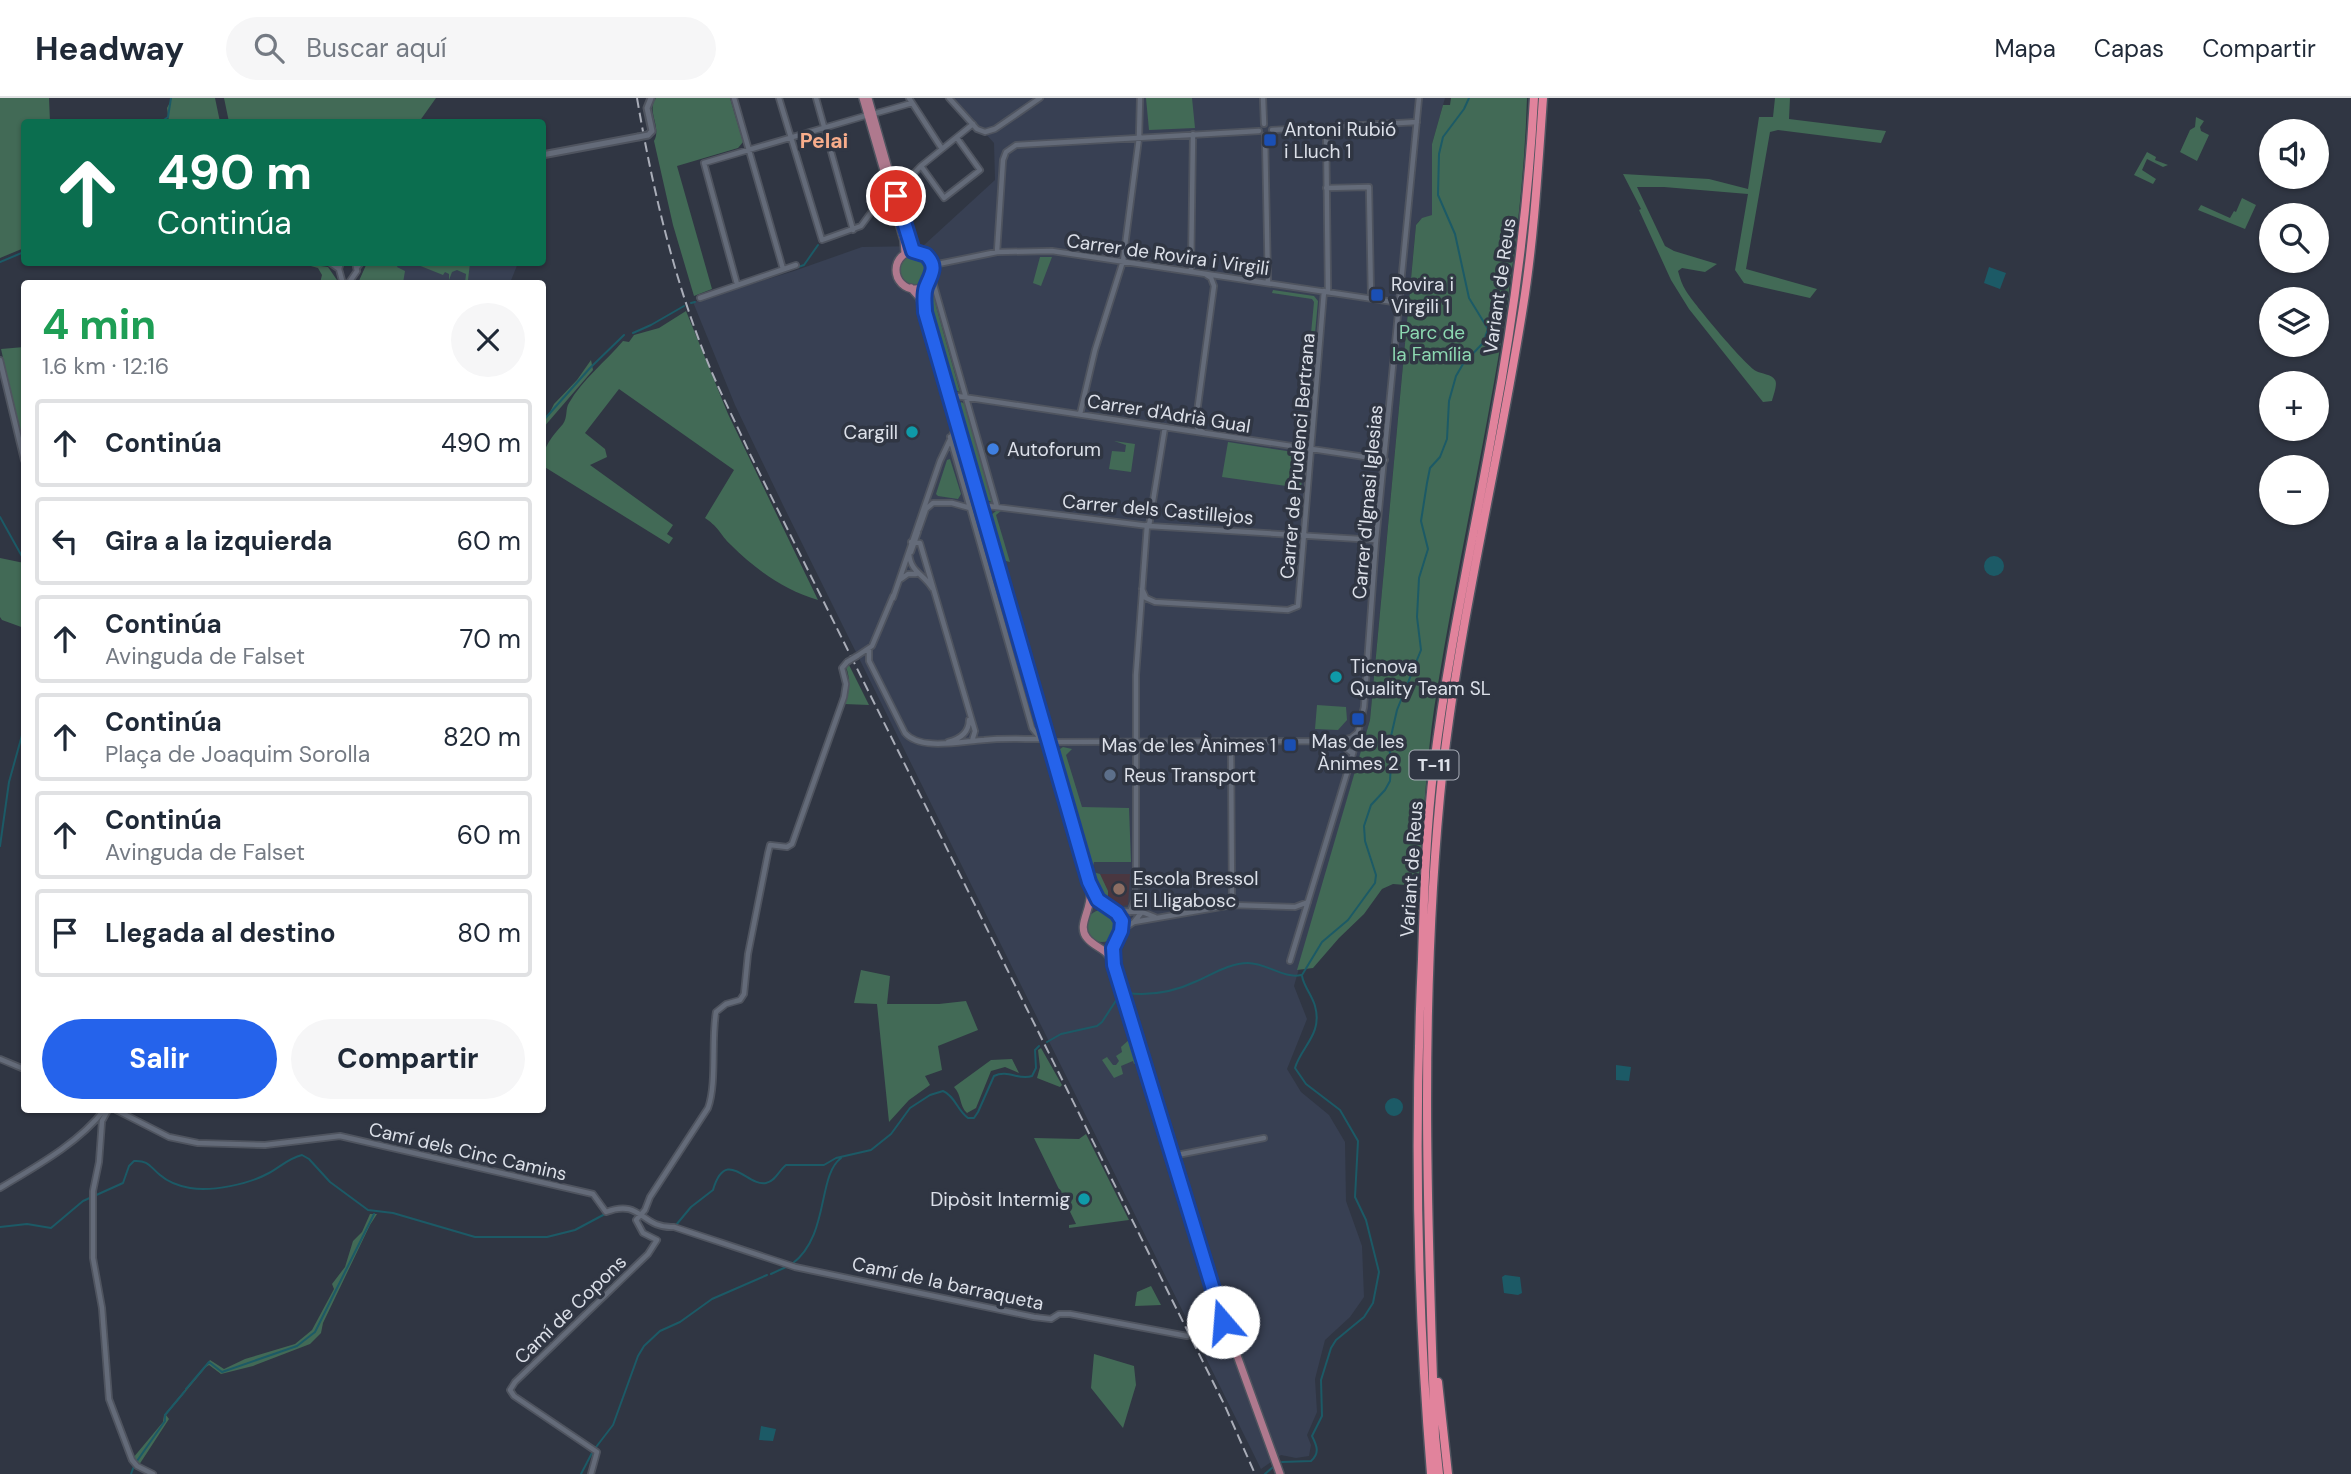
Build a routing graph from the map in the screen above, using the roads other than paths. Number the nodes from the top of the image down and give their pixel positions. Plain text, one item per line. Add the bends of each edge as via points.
1 (650, 98) edge
2 (734, 98) edge
3 (779, 98) edge
4 (816, 98) edge
5 (866, 98) edge
6 (948, 98) edge
7 (1040, 98) edge
8 (1140, 98) edge
9 (1263, 98) edge
10 (1419, 98) edge
11 (1535, 98) edge
12 (1543, 98) edge
13 (910, 100) edge
14 (871, 114) junction
15 (1417, 122) junction
16 (973, 124) junction
17 (1264, 124) junction
18 (1325, 127) junction
19 (824, 128) junction
20 (1272, 130) junction
21 (1259, 131) junction
22 (1193, 134) junction
23 (791, 136) junction
24 (1265, 136) junction
25 (957, 138) junction
26 (1139, 138) junction
27 (749, 149) junction
28 (942, 149) junction
29 (546, 154) edge
30 (921, 166) junction
31 (1326, 188) junction
32 (892, 190) junction
33 (853, 230) junction
34 (997, 251) junction
35 (909, 253) junction
36 (1124, 261) junction
37 (796, 265) dead end
38 (933, 265) junction
39 (335, 266) edge
40 (340, 266) edge
41 (357, 266) edge
42 (339, 269) junction
43 (783, 269) junction
44 (1191, 271) junction
45 (1201, 272) junction
46 (342, 276) junction
47 (354, 276) junction
48 (1229, 276) junction
49 (932, 278) junction
50 (344, 280) edge
51 (350, 280) edge
52 (1268, 282) junction
53 (737, 284) junction
54 (927, 285) junction
55 (1214, 286) junction
56 (911, 288) junction
57 (1326, 291) junction
58 (699, 298) dead end
59 (1371, 298) junction
60 (1400, 303) junction
61 (925, 312) junction
62 (0, 360) edge
63 (949, 395) junction
64 (966, 398) junction
65 (1080, 414) junction
66 (1196, 420) junction
67 (957, 424) junction
68 (1165, 427) junction
69 (1185, 430) junction
70 (1204, 432) junction
71 (950, 437) junction
72 (21, 448) edge
73 (1311, 449) junction
74 (1385, 460) junction
75 (939, 502) junction
76 (980, 505) junction
77 (996, 507) junction
78 (970, 508) junction
79 (1148, 526) junction
80 (1303, 536) junction
81 (1376, 540) junction
82 (914, 543) junction
83 (909, 557) junction
84 (918, 574) junction
85 (901, 579) junction
86 (1142, 589) junction
87 (935, 595) junction
88 (893, 598) junction
89 (1155, 602) junction
90 (1140, 611) junction
91 (869, 650) junction
92 (968, 712) junction
93 (966, 732) junction
94 (1359, 732) junction
95 (1046, 740) junction
96 (1136, 741) junction
97 (1231, 741) junction
98 (1336, 741) junction
99 (971, 742) junction
100 (948, 743) junction
101 (1353, 753) junction
102 (1089, 882) junction
103 (1136, 897) junction
104 (1308, 902) junction
105 (1232, 905) junction
106 (1111, 909) junction
107 (1089, 912) junction
108 (1130, 912) junction
109 (1142, 912) junction
110 (1156, 918) junction
111 (1134, 922) junction
112 (1121, 931) junction
113 (1116, 940) junction
114 (1097, 944) junction
115 (1290, 961) dead end
116 (1114, 965) junction
117 (0, 1059) edge
118 (21, 1068) edge
119 (103, 1113) edge
120 (105, 1113) edge
121 (122, 1113) edge
122 (1264, 1138) dead end
123 (1172, 1156) junction
124 (0, 1188) edge
125 (641, 1214) junction
126 (1187, 1336) dead end
127 (1196, 1338) dead end
128 (1231, 1344) junction
129 (1432, 1345) junction
130 (1432, 1437) junction
131 (153, 1474) edge
132 (591, 1474) edge
133 (1280, 1474) edge
134 (1431, 1474) edge
135 (1439, 1474) edge
136 (1448, 1474) edge

1 - 29 street, bridge via 647,108 652,131 648,135
2 - 27 street
3 - 23 street
4 - 19 street
5 - 14 main road
6 - 16 street
7 - 16 street via 988,132
8 - 26 street
9 - 17 street
10 - 15 street, Carrer d'Ignasi Iglesias
11 - 130 highway, Variant de Reus / T-11 via 1514,302 1434,765 1426,866 1418,1174 1421,1312
12 - 129 highway, Variant de Reus / T-11 via 1523,304 1455,679 1438,824 1427,1099
13 - 14 street
13 - 28 street
14 - 19 street
14 - 32 main road
15 - 18 street
15 - 60 street, Carrer d'Ignasi Iglesias
16 - 25 street
17 - 20 street
17 - 21 street
18 - 20 street
18 - 31 street, Carrer de Prudenci Bertrana
19 - 23 street
19 - 33 street
20 - 24 street
21 - 22 street
21 - 24 street
22 - 26 street
22 - 44 street
23 - 27 street
23 - 33 street via 822,240
24 - 52 street
25 - 28 street
25 - 30 street via 981,170 944,198
26 - 34 street via 1012,147 1003,160
26 - 36 street
27 - 43 street
27 - 53 street via 704,163
28 - 30 street
30 - 32 street
31 - 57 street, Carrer de Prudenci Bertrana
31 - 59 street via 1369,187
32 - 33 street
32 - 35 main road
34 - 36 street, Carrer de Rovira i Virgili via 1052,251
34 - 38 street, Carrer de Rovira i Virgili
35 - 38 main road via 926,255
35 - 56 main road via 896,270 901,282
36 - 44 street, Carrer de Rovira i Virgili
36 - 65 street
37 - 43 street
38 - 49 main road
39 - 42 street
40 - 42 street
41 - 47 street
42 - 46 street
43 - 53 street
44 - 45 street, Carrer de Rovira i Virgili
45 - 48 street, Carrer de Rovira i Virgili
45 - 55 street
46 - 47 street
46 - 50 street
47 - 51 street
48 - 52 street, Carrer de Rovira i Virgili
48 - 55 street
49 - 54 main road
49 - 64 street
52 - 57 street, Carrer de Rovira i Virgili
53 - 58 street
54 - 56 main road
54 - 61 main road
55 - 66 street
56 - 61 main road
57 - 59 street, Carrer de Rovira i Virgili
57 - 73 street, Carrer de Prudenci Bertrana
59 - 60 street, Carrer de Rovira i Virgili
60 - 74 street, Carrer d'Ignasi Iglesias
61 - 63 main road
62 - 72 street
63 - 64 street, Carrer d'Adrià Gual
63 - 67 main road
64 - 65 street, Carrer d'Adrià Gual
64 - 77 street
65 - 68 street, Carrer d'Adrià Gual
66 - 69 street
66 - 70 street
67 - 71 street
67 - 76 main road
68 - 69 street, Carrer d'Adrià Gual
68 - 79 street
69 - 70 street, Carrer d'Adrià Gual
70 - 73 street, Carrer d'Adrià Gual
71 - 75 street via 932,492
71 - 78 street
71 - 82 street
73 - 74 street, Carrer d'Adrià Gual
73 - 80 street, Carrer de Prudenci Bertrana
74 - 81 street, Carrer d'Ignasi Iglesias
75 - 78 street
75 - 82 street via 926,509
76 - 77 street, Carrer dels Castillejos
76 - 95 main road
77 - 79 street, Carrer dels Castillejos
78 - 95 street via 1032,728
79 - 80 street, Carrer dels Castillejos
79 - 86 street
80 - 81 street, Carrer dels Castillejos
80 - 89 street, Carrer de Prudenci Bertrana via 1299,603 1294,609
81 - 94 street, Carrer d'Ignasi Iglesias
82 - 83 street
82 - 87 street
82 - 88 street
83 - 84 street
83 - 85 street
84 - 85 street
84 - 87 street
85 - 88 street
86 - 89 street via 1146,598
86 - 90 street
87 - 92 street
88 - 91 street
89 - 90 street
90 - 96 street
91 - 100 street via 869,661 908,737 917,742
91 - 125 street, bridge via 842,668 844,697 792,844 770,845 744,994 716,1012 708,1108
92 - 93 street
92 - 99 street via 975,732
93 - 99 street
93 - 100 street
94 - 98 street
94 - 101 street, Carrer d'Ignasi Iglesias
95 - 96 street
95 - 99 street
95 - 102 main road
96 - 97 street
96 - 103 street
97 - 98 street
97 - 105 street
98 - 101 street
99 - 100 street
101 - 104 street, Carrer d'Ignasi Iglesias
102 - 106 main road via 1098,900
102 - 107 main road
103 - 108 street
103 - 109 street
104 - 105 street via 1295,907
104 - 115 street, Carrer d'Ignasi Iglesias
105 - 110 street
106 - 107 main road via 1096,907
106 - 108 street
106 - 112 main road via 1122,921
107 - 114 main road via 1083,928 1087,938
108 - 109 street
109 - 110 street
109 - 111 street
110 - 111 street
111 - 112 street
112 - 113 main road
113 - 114 main road
113 - 116 main road
114 - 116 main road
116 - 123 main road
117 - 118 street
119 - 124 street via 67,1144
120 - 131 street via 93,1191 92,1244 103,1316 107,1390 132,1460
121 - 125 street, Camí dels Cinc Camins via 169,1137 198,1143 265,1145 340,1136 593,1194 606,1212 623,1207
122 - 123 street
123 - 128 main road
125 - 126 street, Camí de la barraqueta via 659,1226 795,1267 1034,1317 1070,1314
125 - 132 street, Camí de Copons via 636,1220 643,1233 657,1240 648,1254 510,1390 597,1452
127 - 128 street
128 - 133 main road
129 - 130 highway, Variant de Reus / T-11
129 - 136 highway
130 - 134 highway, T-11
130 - 135 highway, T-11

